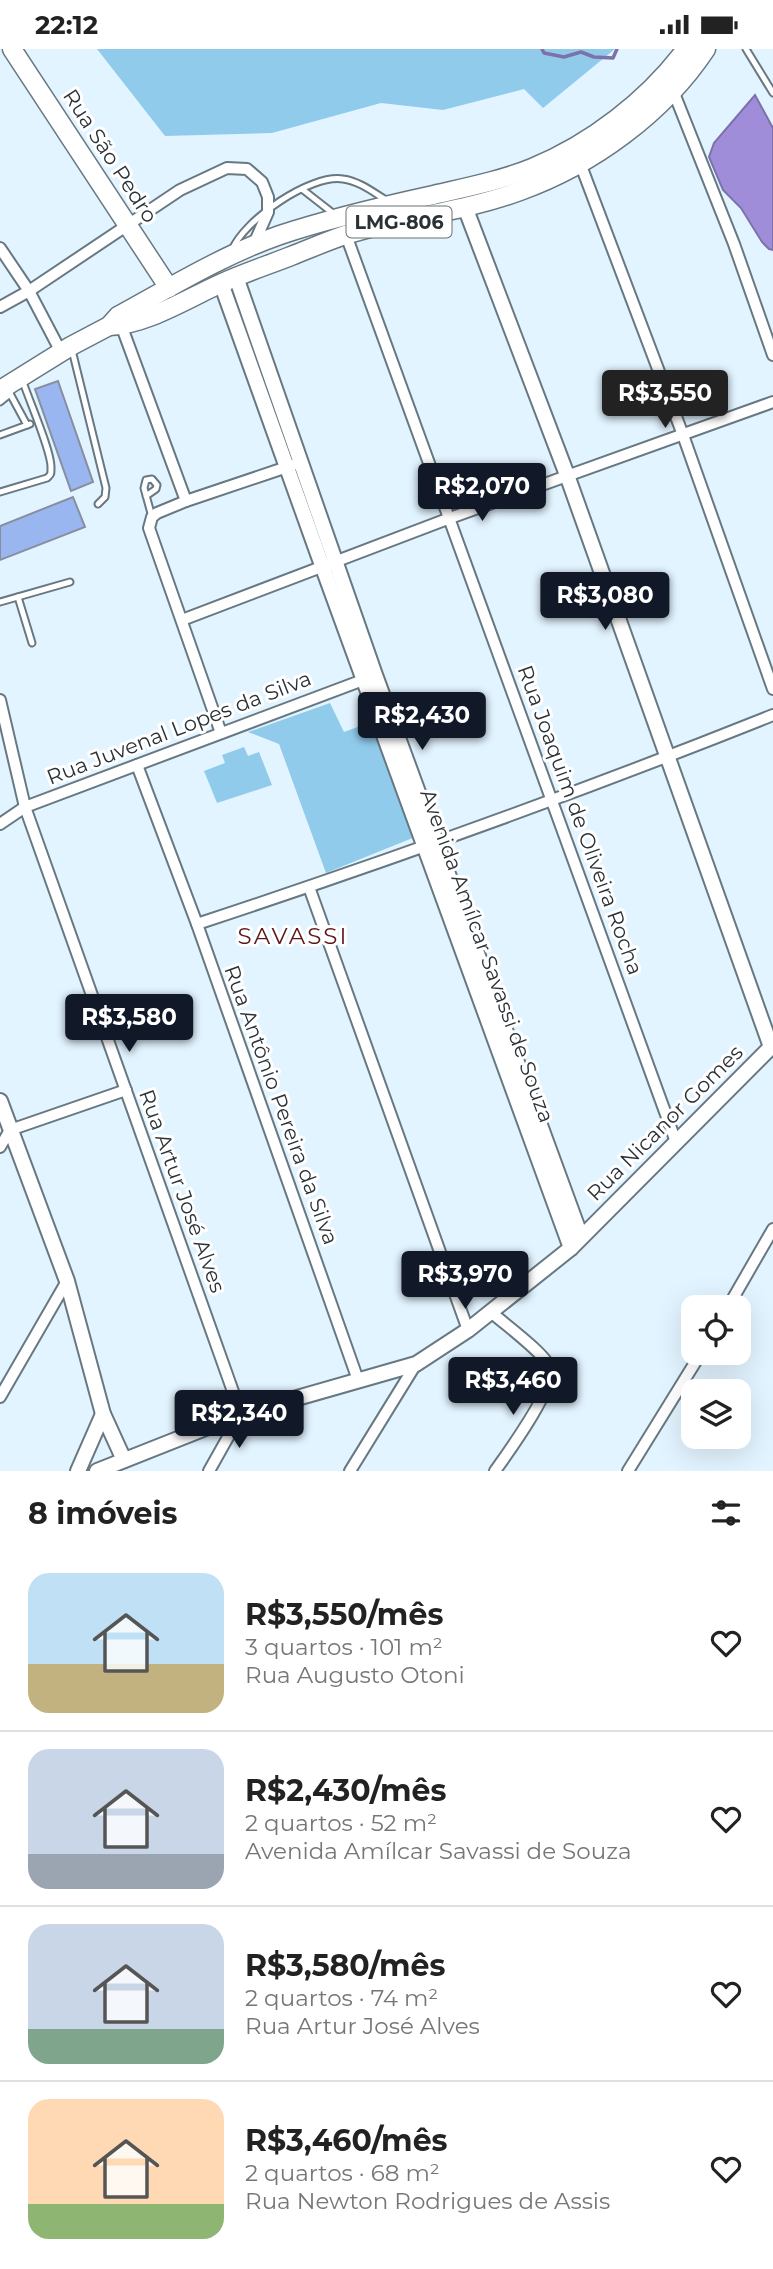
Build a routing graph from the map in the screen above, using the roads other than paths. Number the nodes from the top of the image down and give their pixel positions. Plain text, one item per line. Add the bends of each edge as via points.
1 (10, 49) edge
2 (686, 49) edge
3 (706, 49) edge
4 (746, 49) edge
5 (0, 54) edge
6 (670, 84) junction
7 (773, 93) edge
8 (580, 163) junction
9 (302, 189) junction
10 (392, 204) junction
11 (466, 207) junction
12 (268, 212) junction
13 (339, 218) junction
14 (129, 225) junction
15 (346, 235) junction
16 (254, 246) junction
17 (0, 248) edge
18 (230, 256) junction
19 (229, 280) junction
20 (169, 288) junction
21 (29, 291) junction
22 (0, 307) edge
23 (116, 322) junction
24 (66, 349) junction
25 (773, 355) edge
26 (8, 390) edge
27 (773, 402) edge
28 (36, 422) junction
29 (27, 425) junction
30 (0, 435) edge
31 (683, 435) junction
32 (294, 465) junction
33 (567, 475) junction
34 (0, 492) edge
35 (146, 496) dead end
36 (186, 501) junction
37 (98, 505) dead end
38 (152, 517) junction
39 (450, 518) junction
40 (330, 565) junction
41 (70, 582) dead end
42 (18, 597) junction
43 (0, 602) edge
44 (182, 620) junction
45 (32, 643) dead end
46 (370, 677) junction
47 (773, 689) edge
48 (0, 700) edge
49 (773, 715) edge
50 (221, 733) junction
51 (668, 757) junction
52 (137, 765) junction
53 (553, 800) junction
54 (25, 807) junction
55 (0, 824) edge
56 (430, 843) junction
57 (309, 887) junction
58 (197, 924) junction
59 (772, 1048) edge
60 (125, 1090) junction
61 (0, 1101) edge
62 (10, 1130) junction
63 (677, 1142) junction
64 (0, 1147) edge
65 (773, 1229) edge
66 (576, 1243) junction
67 (66, 1281) junction
68 (735, 1295) edge
69 (491, 1312) junction
70 (468, 1330) junction
71 (416, 1364) junction
72 (694, 1365) edge
73 (358, 1380) junction
74 (0, 1397) edge
75 (103, 1414) junction
76 (241, 1414) junction
77 (124, 1460) junction
78 (78, 1471) edge
79 (97, 1471) edge
80 (209, 1471) edge
81 (350, 1471) edge
82 (495, 1471) edge
83 (628, 1471) edge

1 - 5 highway
1 - 14 highway, Rua São Pedro
2 - 6 highway, LMG-806
3 - 6 highway, LMG-806
4 - 7 lane
6 - 8 highway, LMG-806 via 664,102
6 - 10 highway, LMG-806 via 532,168
6 - 25 street
8 - 11 highway, LMG-806 via 520,191
8 - 31 street
9 - 10 lane via 340,178 358,182
9 - 12 lane
9 - 13 lane
10 - 13 highway, LMG-806
11 - 15 highway, LMG-806
11 - 33 street, Rua Nicanor Gomes
12 - 14 street via 262,181 247,169 227,168 180,190
12 - 16 street
12 - 18 lane via 239,236
13 - 16 highway, LMG-806
14 - 20 highway, Rua São Pedro
14 - 21 street
15 - 19 highway, LMG-806
15 - 39 street, Rua Joaquim de Oliveira Rocha
16 - 18 highway, LMG-806
17 - 21 street
18 - 20 highway, LMG-806
19 - 23 highway, LMG-806 via 168,309
19 - 32 street, Avenida Amílcar Savassi de Souza
20 - 23 highway, LMG-806
21 - 22 street
21 - 24 street
23 - 24 highway, LMG-806
23 - 36 street
24 - 26 highway, LMG-806
24 - 37 lane via 106,488
26 - 28 lane
26 - 29 lane
27 - 31 street
28 - 29 lane
28 - 34 lane via 51,474
29 - 30 lane
31 - 33 street
31 - 47 street
32 - 36 street
32 - 40 street, Avenida Amílcar Savassi de Souza
33 - 39 street
33 - 51 street, Rua Nicanor Gomes
35 - 38 lane
36 - 38 street
38 - 44 street via 149,529
39 - 40 street
39 - 53 street, Rua Joaquim de Oliveira Rocha
40 - 44 street
40 - 46 street, Avenida Amílcar Savassi de Souza
41 - 42 lane
42 - 43 lane
42 - 45 lane
44 - 50 street
46 - 50 street, Rua Juvenal Lopes da Silva
46 - 56 street, Avenida Amílcar Savassi de Souza
48 - 54 street, Rua Artur José Alves
49 - 51 street
50 - 52 street, Rua Juvenal Lopes da Silva
51 - 53 street
51 - 59 street, Rua Nicanor Gomes
52 - 54 street, Rua Juvenal Lopes da Silva
52 - 58 street, Rua Antônio Pereira da Silva
53 - 56 street
53 - 63 street, Rua Joaquim de Oliveira Rocha
54 - 55 street, Rua Juvenal Lopes da Silva
54 - 60 street, Rua Artur José Alves
56 - 57 street
56 - 66 street, Avenida Amílcar Savassi de Souza
57 - 58 street
57 - 70 street
58 - 73 street, Rua Antônio Pereira da Silva
59 - 63 street, Rua Nicanor Gomes
60 - 62 street
60 - 76 street, Rua Artur José Alves
61 - 62 street
62 - 64 street
62 - 67 street
63 - 66 street, Rua Nicanor Gomes
65 - 68 street
66 - 69 street, Rua Nicanor Gomes
67 - 74 street
67 - 75 street
69 - 70 street, Rua Nicanor Gomes
69 - 82 street via 550,1368 549,1381 522,1434
70 - 71 street, Rua Nicanor Gomes
71 - 73 street, Rua Nicanor Gomes
71 - 81 street
72 - 83 street
73 - 76 street, Rua Nicanor Gomes
75 - 77 street
75 - 78 street
76 - 77 street, Rua Nicanor Gomes
76 - 80 street
77 - 79 street, Rua Nicanor Gomes

